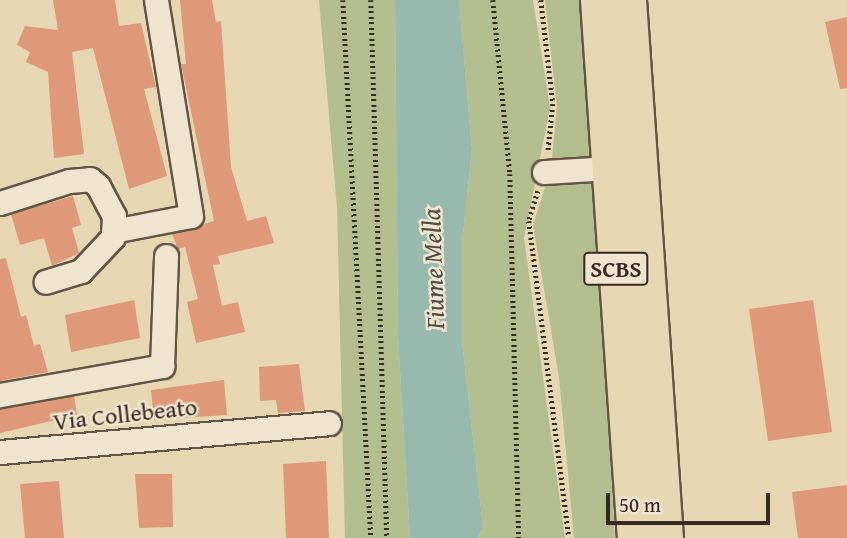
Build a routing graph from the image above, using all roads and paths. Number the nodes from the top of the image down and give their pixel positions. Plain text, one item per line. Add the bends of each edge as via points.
1 (156, 0) edge
2 (343, 0) edge
3 (371, 0) edge
4 (493, 0) edge
5 (541, 0) edge
6 (598, 0) edge
7 (628, 0) edge
8 (610, 168) junction
9 (544, 172) junction
10 (0, 202) edge
11 (113, 231) junction
12 (166, 256) dead end
13 (46, 282) dead end
14 (0, 395) edge
15 (329, 423) dead end
16 (0, 452) edge
17 (371, 538) edge
18 (387, 538) edge
19 (519, 538) edge
20 (569, 538) edge
21 (635, 538) edge
22 (665, 538) edge

1 - 11 street via 191,216
2 - 17 path
3 - 18 path
4 - 19 path via 510,174
5 - 9 path via 553,104
6 - 8 highway, SCBS
7 - 22 highway, SCBS
8 - 9 street
8 - 21 highway, SCBS
9 - 20 path via 529,221
10 - 11 street via 90,179 114,216
11 - 13 street via 97,259
12 - 14 street, Via Collebeato via 162,366
15 - 16 street, Via Collebeato

